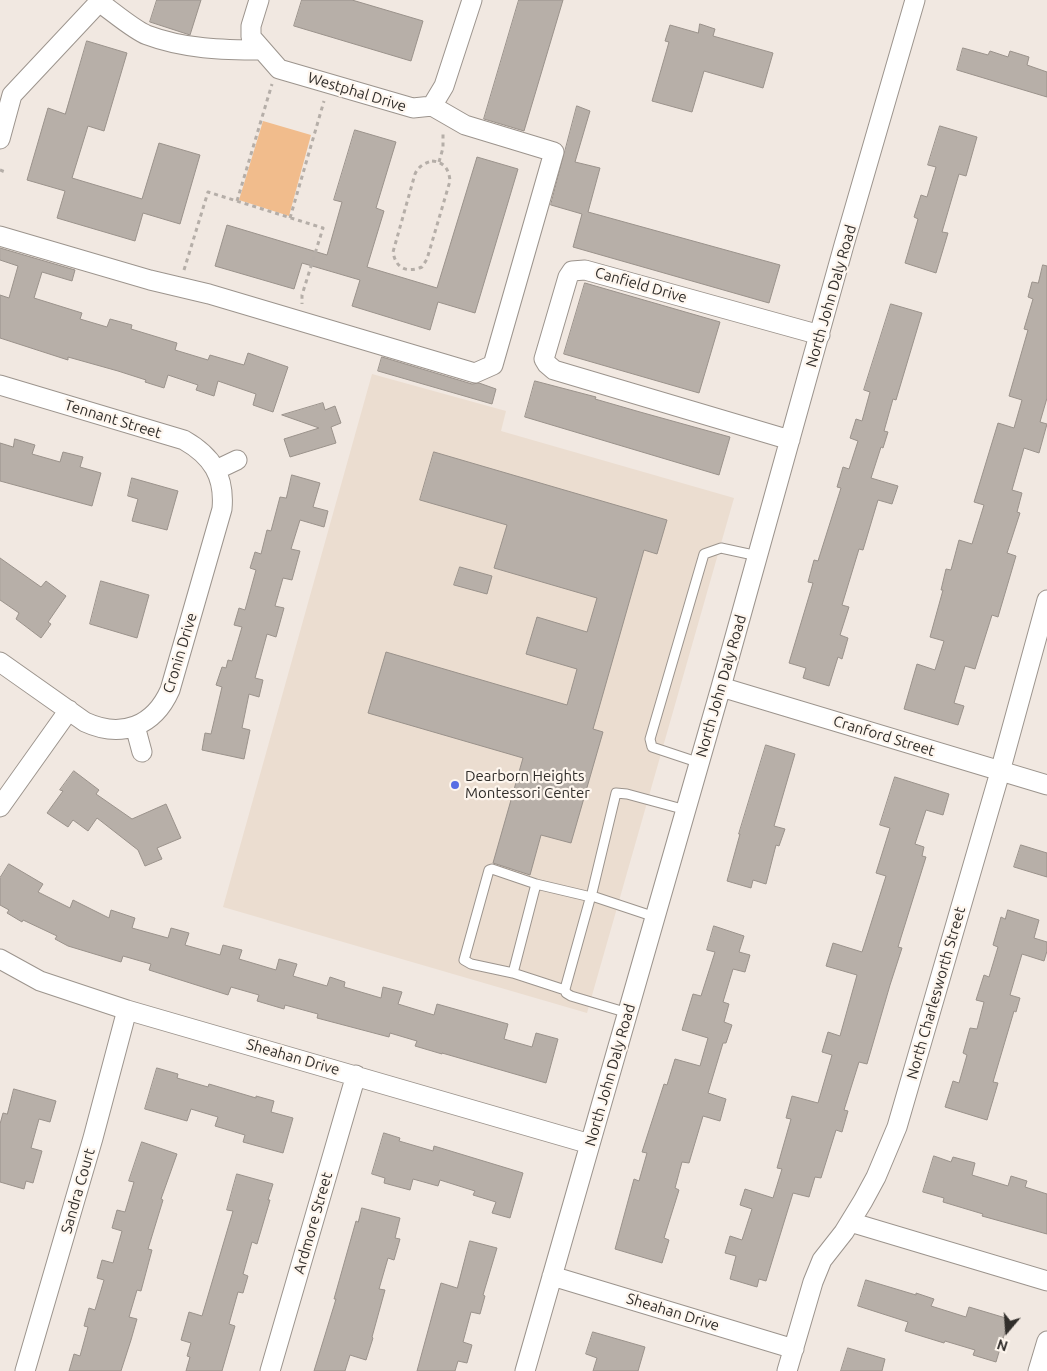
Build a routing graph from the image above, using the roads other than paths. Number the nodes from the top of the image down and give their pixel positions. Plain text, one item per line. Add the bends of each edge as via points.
1 (259, 0) edge
2 (472, 0) edge
3 (915, 0) edge
4 (100, 1) edge
5 (262, 50) junction
6 (432, 106) junction
7 (0, 140) edge
8 (0, 236) edge
9 (820, 335) junction
10 (0, 385) edge
11 (790, 440) junction
12 (237, 460) dead end
13 (216, 470) junction
14 (758, 556) junction
15 (1047, 600) edge
16 (0, 662) edge
17 (721, 687) junction
18 (69, 710) junction
19 (136, 726) junction
20 (142, 752) dead end
21 (700, 763) junction
22 (1000, 771) junction
23 (1047, 786) edge
24 (0, 807) edge
25 (686, 810) junction
26 (536, 884) junction
27 (591, 897) junction
28 (655, 917) junction
29 (0, 959) edge
30 (513, 973) junction
31 (565, 990) junction
32 (127, 1010) junction
33 (628, 1013) junction
34 (356, 1075) junction
35 (590, 1144) junction
36 (850, 1222) junction
37 (552, 1276) junction
38 (1047, 1282) edge
39 (1047, 1341) edge
40 (794, 1348) junction
41 (26, 1371) edge
42 (270, 1371) edge
43 (525, 1371) edge
44 (787, 1371) edge
45 (1038, 1371) edge

1 - 5 street, Westphal Drive via 251,38
2 - 6 street via 444,86
3 - 9 street, North John Daly Road
4 - 5 street via 146,34 196,48
4 - 7 street via 12,95
5 - 6 street, Westphal Drive via 279,69 413,108
6 - 8 street via 465,125 554,152 493,365 475,373
9 - 11 street, North John Daly Road
9 - 11 street, Canfield Drive via 585,270 572,271 544,359 554,370
10 - 13 street, Tennant Street via 184,440 200,449
11 - 14 street, North John Daly Road
12 - 13 street
13 - 19 street, Cronin Drive via 222,487 222,509 170,690 156,714
14 - 17 street, North John Daly Road
14 - 21 lane via 721,548 704,554 650,738 652,747
15 - 22 street, North Charlesworth Street
16 - 18 street, Cronin Drive
17 - 21 street, North John Daly Road
17 - 22 street, Cranford Street
18 - 19 street, Cronin Drive via 96,727 121,730
18 - 24 street
19 - 20 street
21 - 25 street, North John Daly Road
22 - 23 street, Cranford Street
22 - 36 street, North Charlesworth Street via 897,1128 876,1178
25 - 27 lane via 616,793
25 - 28 street, North John Daly Road
26 - 27 lane
26 - 30 lane
26 - 30 lane via 489,870 464,960
27 - 28 lane
27 - 31 lane
28 - 33 street, North John Daly Road
29 - 32 street, Sheahan Drive via 40,981
30 - 31 lane
31 - 33 lane via 571,996
32 - 34 street, Sheahan Drive
32 - 41 street, Sandra Court
33 - 35 street, North John Daly Road
34 - 35 street, Sheahan Drive
34 - 42 street, Ardmore Street
35 - 37 street, North John Daly Road
36 - 38 street
36 - 40 street, North Charlesworth Street via 822,1260
37 - 40 street, Sheahan Drive
37 - 43 street, North John Daly Road
39 - 45 street
40 - 44 street, North Charlesworth Street

